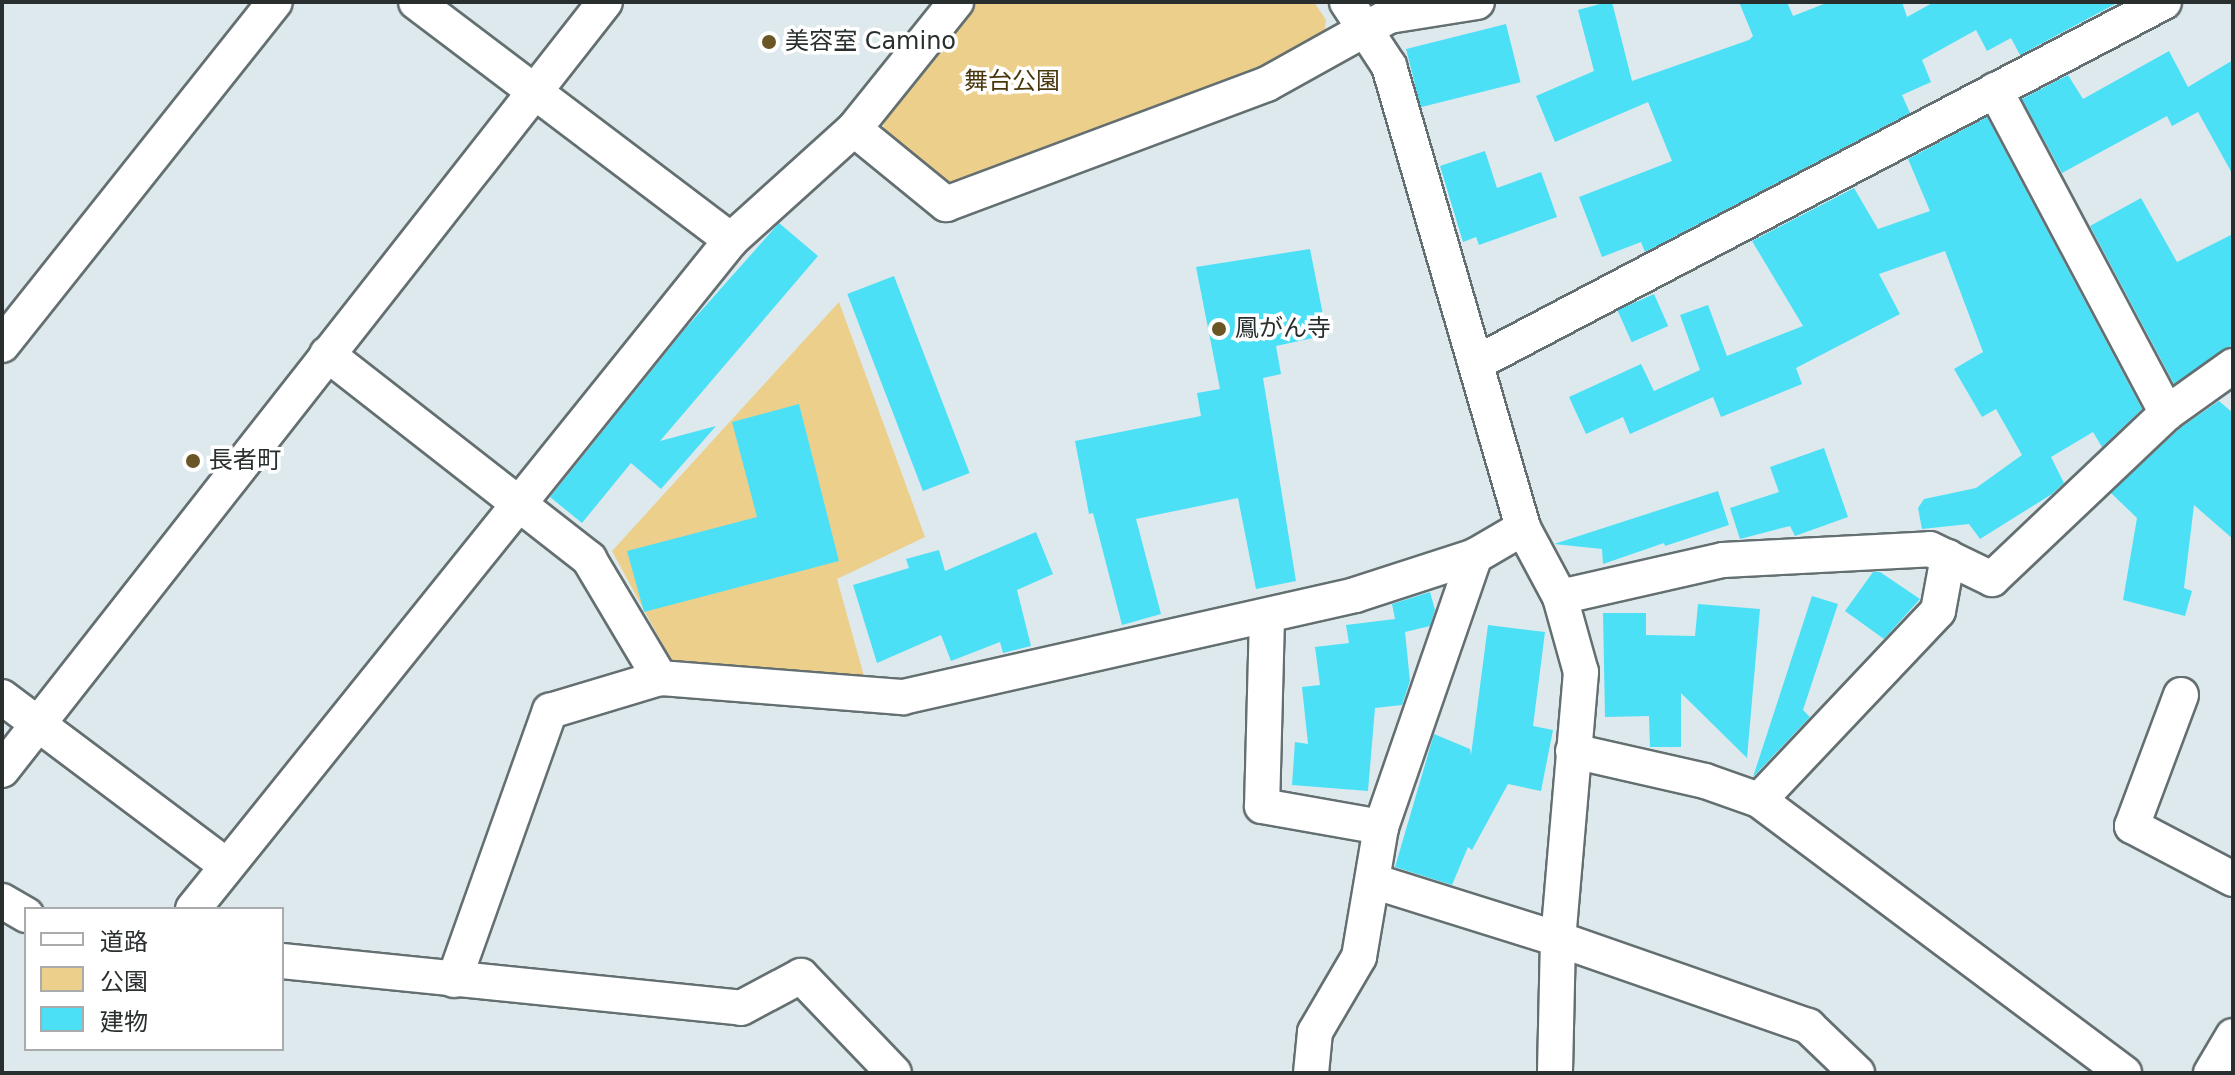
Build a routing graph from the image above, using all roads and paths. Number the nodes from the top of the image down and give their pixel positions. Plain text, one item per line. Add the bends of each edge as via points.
1 (275, 2) edge
2 (416, 2) edge
3 (605, 2) edge
4 (956, 2) edge
5 (1477, 2) edge
6 (2163, 2) edge
7 (1355, 16) edge
8 (1995, 90) junction
9 (535, 91) junction
10 (854, 129) junction
11 (731, 240) junction
12 (2, 345) edge
13 (327, 354) junction
14 (1476, 363) junction
15 (2233, 366) edge
16 (2167, 413) junction
17 (518, 504) junction
18 (1523, 528) junction
19 (1475, 556) junction
20 (1948, 557) junction
21 (1560, 597) junction
22 (1267, 617) junction
23 (660, 678) junction
24 (2181, 695) dead end
25 (2, 697) edge
26 (40, 722) junction
27 (1573, 751) junction
28 (2, 770) edge
29 (1759, 800) junction
30 (1381, 827) junction
31 (227, 866) junction
32 (2233, 879) edge
33 (1373, 881) junction
34 (2, 901) edge
35 (195, 907) edge
36 (24, 914) edge
37 (1558, 939) junction
38 (284, 961) edge
39 (454, 980) junction
40 (2233, 1036) edge
41 (894, 1073) edge
42 (1311, 1073) edge
43 (1555, 1073) edge
44 (1857, 1073) edge
45 (2124, 1073) edge
46 (2211, 1073) edge

1 - 12 street
2 - 9 street
3 - 9 street
4 - 10 street
5 - 7 street
6 - 8 street
7 - 10 street via 1267,84 946,204
7 - 14 street via 1389,66
8 - 14 street
8 - 16 street
9 - 11 street
9 - 13 street
10 - 11 street
11 - 17 street
13 - 17 street
13 - 26 street
14 - 18 street
15 - 16 street
16 - 20 street via 1992,579
17 - 23 street via 589,559
17 - 31 street
18 - 19 street
18 - 21 street
19 - 22 street
19 - 30 street
20 - 21 street via 1930,549 1723,560
20 - 29 street via 1938,611
21 - 27 street via 1581,672
22 - 23 street via 903,697
22 - 30 street via 1262,806
23 - 39 street via 550,711
24 - 32 street via 2132,826
25 - 26 street
26 - 28 street
26 - 31 street
27 - 29 street via 1705,781
27 - 37 street
29 - 45 street
30 - 33 street
31 - 35 street
33 - 37 street
33 - 42 street via 1359,957 1315,1032
34 - 36 street
37 - 43 street
37 - 44 street via 1808,1026
38 - 39 street
39 - 41 street via 741,1008 801,976
40 - 46 street

